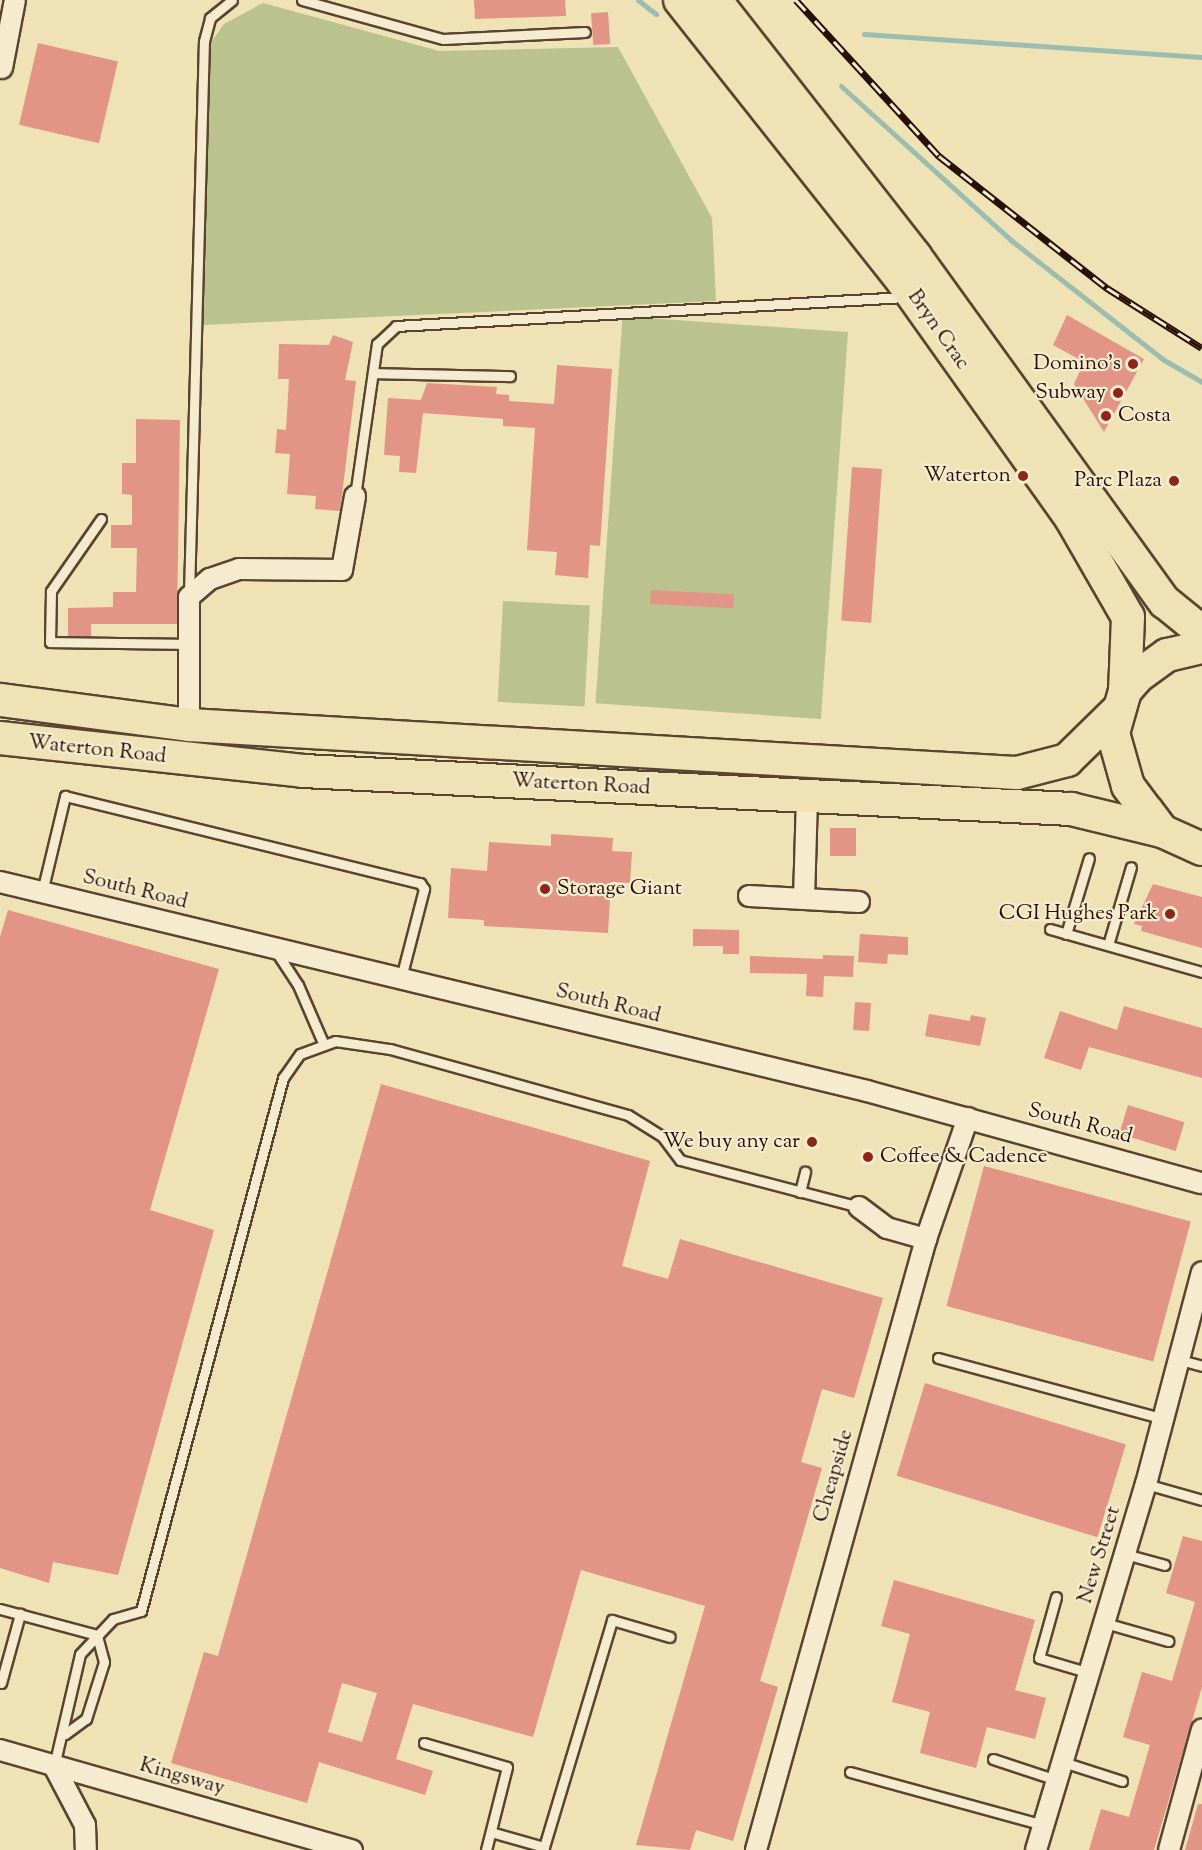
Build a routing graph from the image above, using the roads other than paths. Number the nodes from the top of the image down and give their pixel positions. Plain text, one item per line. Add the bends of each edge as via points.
1 (15, 0) edge
2 (232, 0) edge
3 (302, 0) edge
4 (680, 0) edge
5 (715, 0) edge
6 (585, 32) dead end
7 (2, 68) dead end
8 (915, 297) junction
9 (373, 373) junction
10 (510, 376) dead end
11 (355, 496) joint
12 (101, 519) dead end
13 (189, 597) junction
14 (1202, 632) edge
15 (188, 644) junction
16 (1202, 647) edge
17 (0, 700) edge
18 (1120, 702) junction
19 (189, 725) junction
20 (0, 738) edge
21 (807, 796) junction
22 (1162, 831) junction
23 (1202, 849) edge
24 (1089, 858) dead end
25 (1131, 867) dead end
26 (0, 882) edge
27 (42, 892) junction
28 (749, 896) dead end
29 (804, 899) junction
30 (860, 902) dead end
31 (1050, 929) dead end
32 (1066, 934) junction
33 (1108, 945) junction
34 (274, 948) junction
35 (1202, 972) edge
36 (401, 978) junction
37 (324, 1045) junction
38 (968, 1118) junction
39 (805, 1172) dead end
40 (1202, 1183) edge
41 (800, 1192) junction
42 (859, 1207) joint
43 (926, 1239) junction
44 (1202, 1272) edge
45 (938, 1358) dead end
46 (1180, 1360) junction
47 (1202, 1366) edge
48 (1164, 1419) junction
49 (1146, 1484) junction
50 (1202, 1500) edge
51 (1125, 1554) junction
52 (1165, 1565) dead end
53 (1056, 1597) dead end
54 (0, 1609) edge
55 (20, 1614) junction
56 (1105, 1623) junction
57 (97, 1635) junction
58 (670, 1637) dead end
59 (1168, 1641) dead end
60 (1089, 1673) junction
61 (2, 1683) edge
62 (1202, 1729) edge
63 (64, 1734) junction
64 (424, 1743) dead end
65 (0, 1750) edge
66 (993, 1759) dead end
67 (1063, 1762) junction
68 (54, 1766) junction
69 (850, 1772) dead end
70 (1056, 1780) junction
71 (1122, 1781) dead end
72 (1044, 1825) junction
73 (491, 1832) junction
74 (302, 1843) edge
75 (86, 1850) edge
76 (352, 1850) edge
77 (486, 1850) edge
78 (756, 1850) edge
79 (1036, 1850) edge
80 (1169, 1850) edge

1 - 7 street
2 - 13 lane via 210,18 204,41
3 - 6 lane via 443,39
4 - 8 main road, Bryn Crac
5 - 14 main road, Bryn Crac via 915,256 1165,602
8 - 9 lane via 396,326 377,344
8 - 18 main road, Bryn Crac via 1117,592 1130,634
9 - 10 lane
9 - 11 lane
11 - 13 street via 342,570 239,569 210,579
12 - 15 lane via 51,591 50,642
13 - 15 street
15 - 19 street
16 - 18 main road, Waterton Road via 1150,664
17 - 19 main road, Waterton Road
18 - 19 main road, Waterton Road via 1067,760 1017,773
18 - 22 main road, Bryn Crac via 1113,733 1121,768
20 - 21 main road, Waterton Road via 303,771
21 - 22 main road, Waterton Road via 1071,809
21 - 29 street
22 - 23 main road, Waterton Road
24 - 32 lane
25 - 33 lane
26 - 27 street, South Road
27 - 34 street, South Road
27 - 36 lane via 65,796 420,883 424,889
28 - 29 street
29 - 30 street
31 - 32 lane
32 - 33 lane
33 - 35 lane
34 - 36 street, South Road
34 - 37 lane via 298,985
36 - 38 street, South Road
37 - 41 lane via 334,1041 390,1049 628,1115 662,1136 680,1160
37 - 57 lane via 300,1054 283,1078 141,1611 113,1619
38 - 40 street, South Road
38 - 43 street, Cheapside
39 - 41 lane
41 - 42 lane
42 - 43 street via 887,1228
43 - 78 street, Cheapside
44 - 46 street, New Street
45 - 48 lane
46 - 47 lane
46 - 48 street, New Street
48 - 49 street, New Street
49 - 50 lane
49 - 51 street, New Street
51 - 52 lane
51 - 56 street, New Street
53 - 60 lane via 1039,1658
54 - 55 lane
55 - 57 lane
55 - 61 lane
56 - 59 lane
56 - 60 street, New Street
57 - 63 lane via 80,1654 63,1712
57 - 63 lane via 104,1662 86,1719
58 - 73 lane via 612,1620 543,1846
60 - 67 street, New Street
62 - 80 street
63 - 68 lane
64 - 73 lane via 507,1767
65 - 68 street, Kingsway
66 - 70 lane
67 - 70 street, New Street
67 - 71 lane
68 - 74 street, Kingsway
68 - 75 street via 85,1826
69 - 72 lane
70 - 72 street, New Street
72 - 79 street, New Street
73 - 77 lane
74 - 76 street, Kingsway

